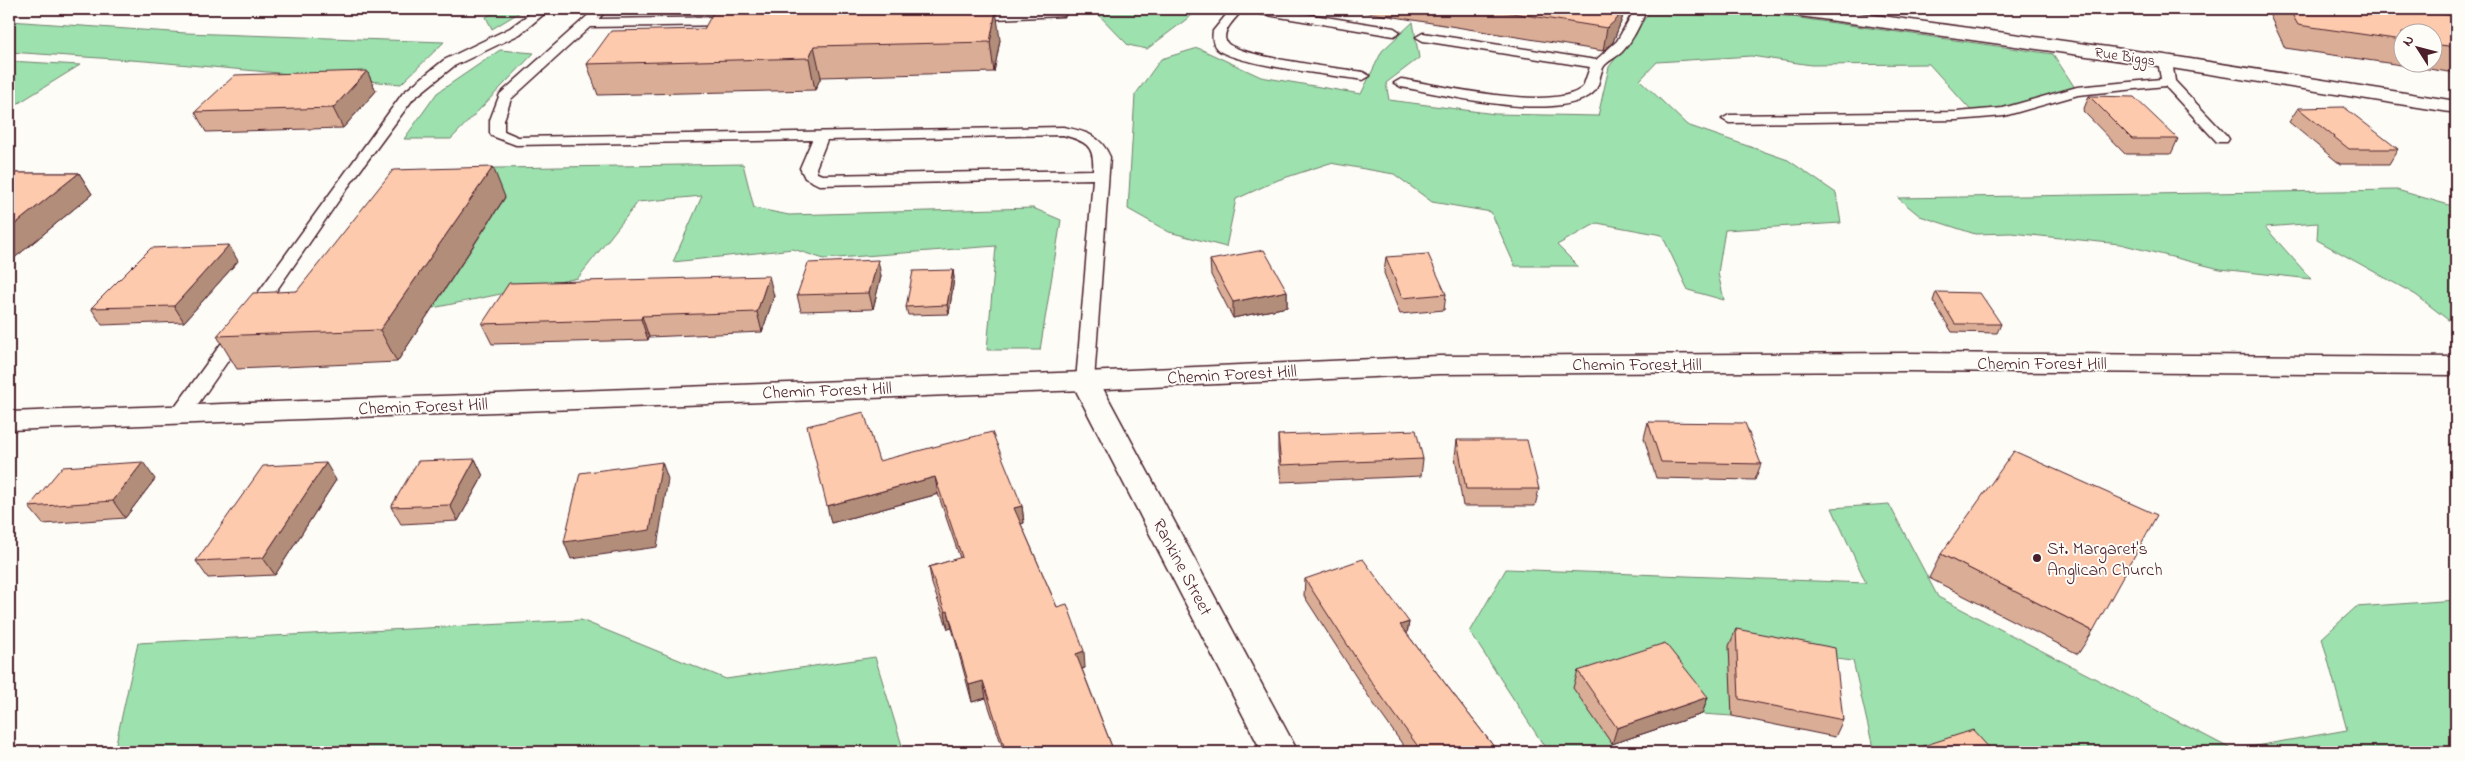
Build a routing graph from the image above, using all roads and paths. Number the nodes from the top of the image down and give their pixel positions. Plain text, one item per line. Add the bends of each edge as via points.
1 (544, 9) edge
2 (602, 9) edge
3 (1064, 9) edge
4 (1237, 9) edge
5 (1254, 9) edge
6 (1641, 9) edge
7 (1794, 9) edge
8 (960, 17) edge
9 (752, 21) edge
10 (585, 23) junction
11 (1394, 32) dead end
12 (1423, 37) dead end
13 (2165, 61) junction
14 (1598, 64) junction
15 (1363, 76) dead end
16 (2168, 82) junction
17 (1401, 83) dead end
18 (2456, 107) edge
19 (1729, 119) dead end
20 (821, 135) junction
21 (2222, 139) dead end
22 (1100, 174) junction
23 (2456, 366) edge
24 (1085, 381) junction
25 (180, 415) junction
26 (9, 421) edge
27 (1280, 752) edge

1 - 25 lane via 515,31 449,63 408,96 342,184
2 - 10 lane
3 - 8 lane via 1049,14
4 - 15 lane via 1219,31 1220,44 1225,49 1249,57
5 - 11 lane
6 - 14 lane via 1629,34
7 - 13 street, Rue Biggs
9 - 10 lane
10 - 20 lane via 505,97 497,120 497,133 516,141
12 - 14 lane
13 - 16 lane
13 - 18 street, Rue Biggs
14 - 17 lane via 1592,85 1585,93 1559,103 1526,102
16 - 19 lane via 2077,91 1994,113
16 - 21 lane
20 - 22 lane via 1063,131 1085,136 1100,147
20 - 22 lane via 808,168 810,175 818,180
22 - 24 lane
23 - 24 street, Chemin Forest Hill via 1917,362 1439,365
24 - 25 street, Chemin Forest Hill
24 - 27 street, Rankine Street
25 - 26 street, Chemin Forest Hill

